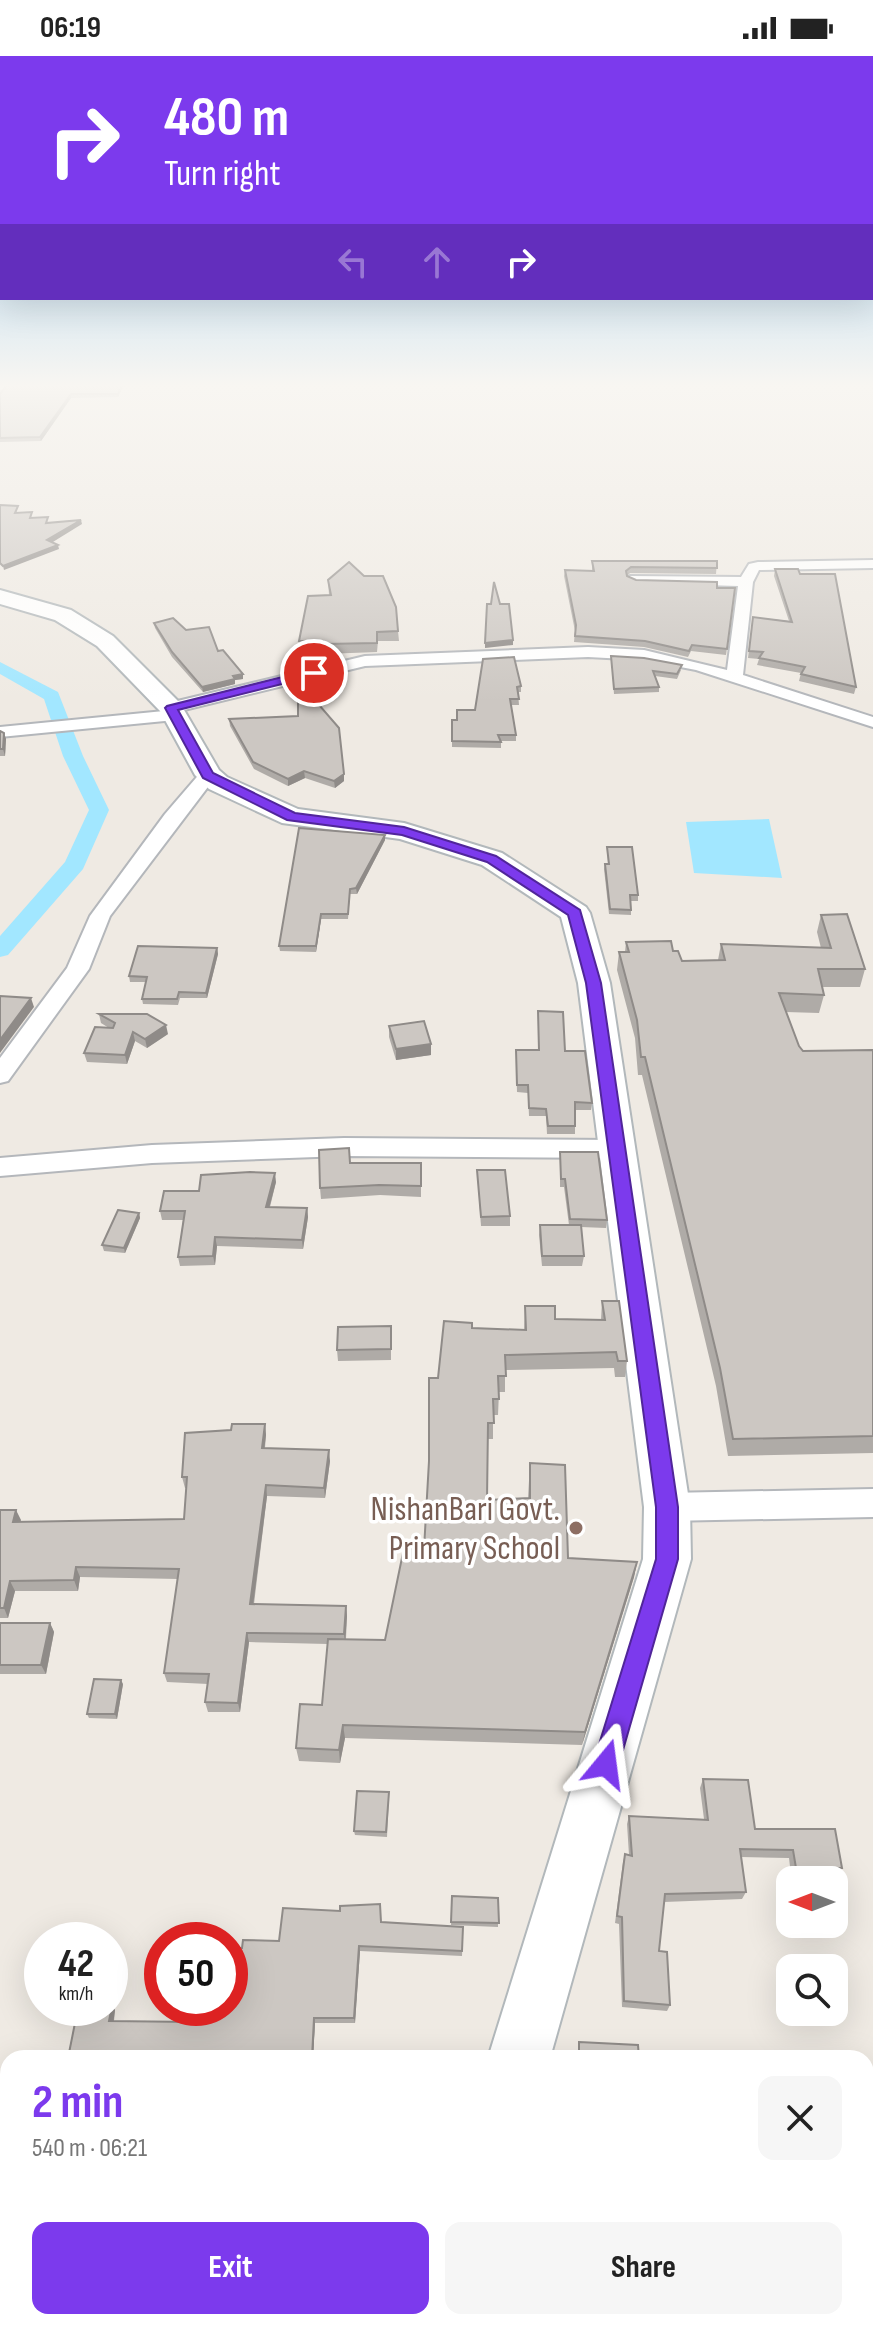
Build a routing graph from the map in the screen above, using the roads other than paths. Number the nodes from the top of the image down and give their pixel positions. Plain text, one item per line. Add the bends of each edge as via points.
1 (873, 564) edge
2 (635, 579) edge
3 (746, 582) junction
4 (3, 600) edge
5 (734, 678) junction
6 (173, 712) junction
7 (873, 722) edge
8 (0, 732) edge
9 (208, 775) junction
10 (0, 1075) edge
11 (616, 1149) junction
12 (0, 1167) edge
13 (873, 1503) edge
14 (667, 1507) junction
15 (521, 2050) edge

1 - 3 street via 758,566
2 - 3 street
3 - 5 street
4 - 6 main road via 63,615 105,641
5 - 6 street via 700,666 619,653 365,661
5 - 7 street
6 - 8 street
6 - 9 main road
9 - 10 street via 100,916 78,969
9 - 11 main road via 292,817 404,831 492,859 575,913 594,983
11 - 12 street via 344,1147 152,1154
11 - 14 main road
13 - 14 street
14 - 15 main road via 667,1559

